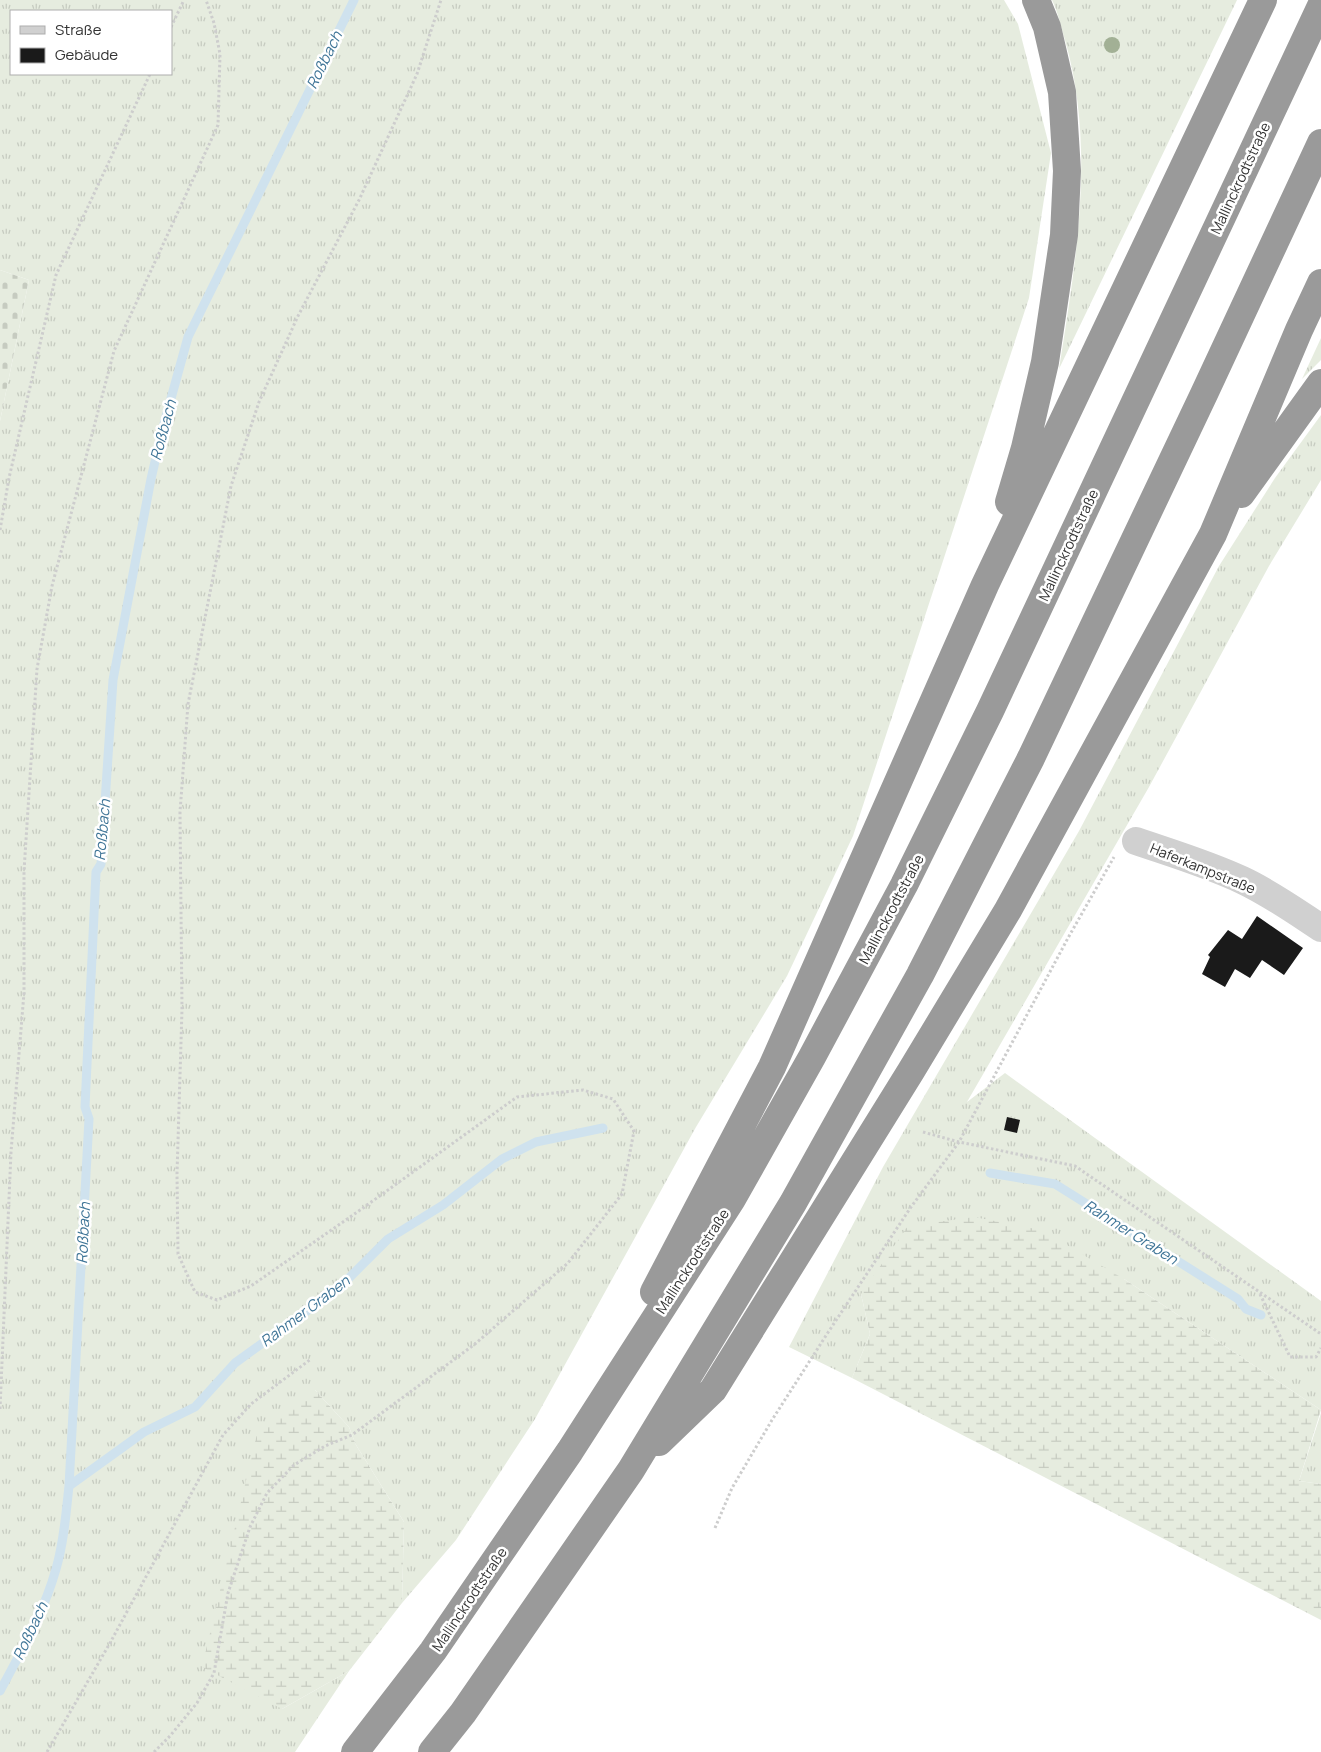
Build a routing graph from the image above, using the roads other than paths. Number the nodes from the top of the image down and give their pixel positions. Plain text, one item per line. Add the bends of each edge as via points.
1 (1036, 0) edge
2 (1263, 0) edge
3 (1321, 6) edge
4 (1321, 143) edge
5 (1321, 282) edge
6 (1321, 383) edge
7 (1213, 534) junction
8 (985, 585) junction
9 (1136, 841) road end
10 (1321, 928) edge
11 (570, 1451) junction
12 (631, 1470) junction
13 (355, 1752) edge
14 (432, 1752) edge

1 - 8 highway via 1046,26 1062,92 1068,171 1064,235 1045,362 1025,448
2 - 8 highway
3 - 11 highway, Mallinckrodtstraße via 990,711 904,886 732,1199
4 - 12 highway via 1031,758 924,967 793,1203
5 - 7 highway
6 - 7 highway
7 - 12 highway via 1008,910 713,1390
8 - 11 highway via 772,1066
9 - 10 street, Haferkampstraße via 1242,880
11 - 13 highway, Mallinckrodtstraße via 433,1652
12 - 14 highway via 463,1714

